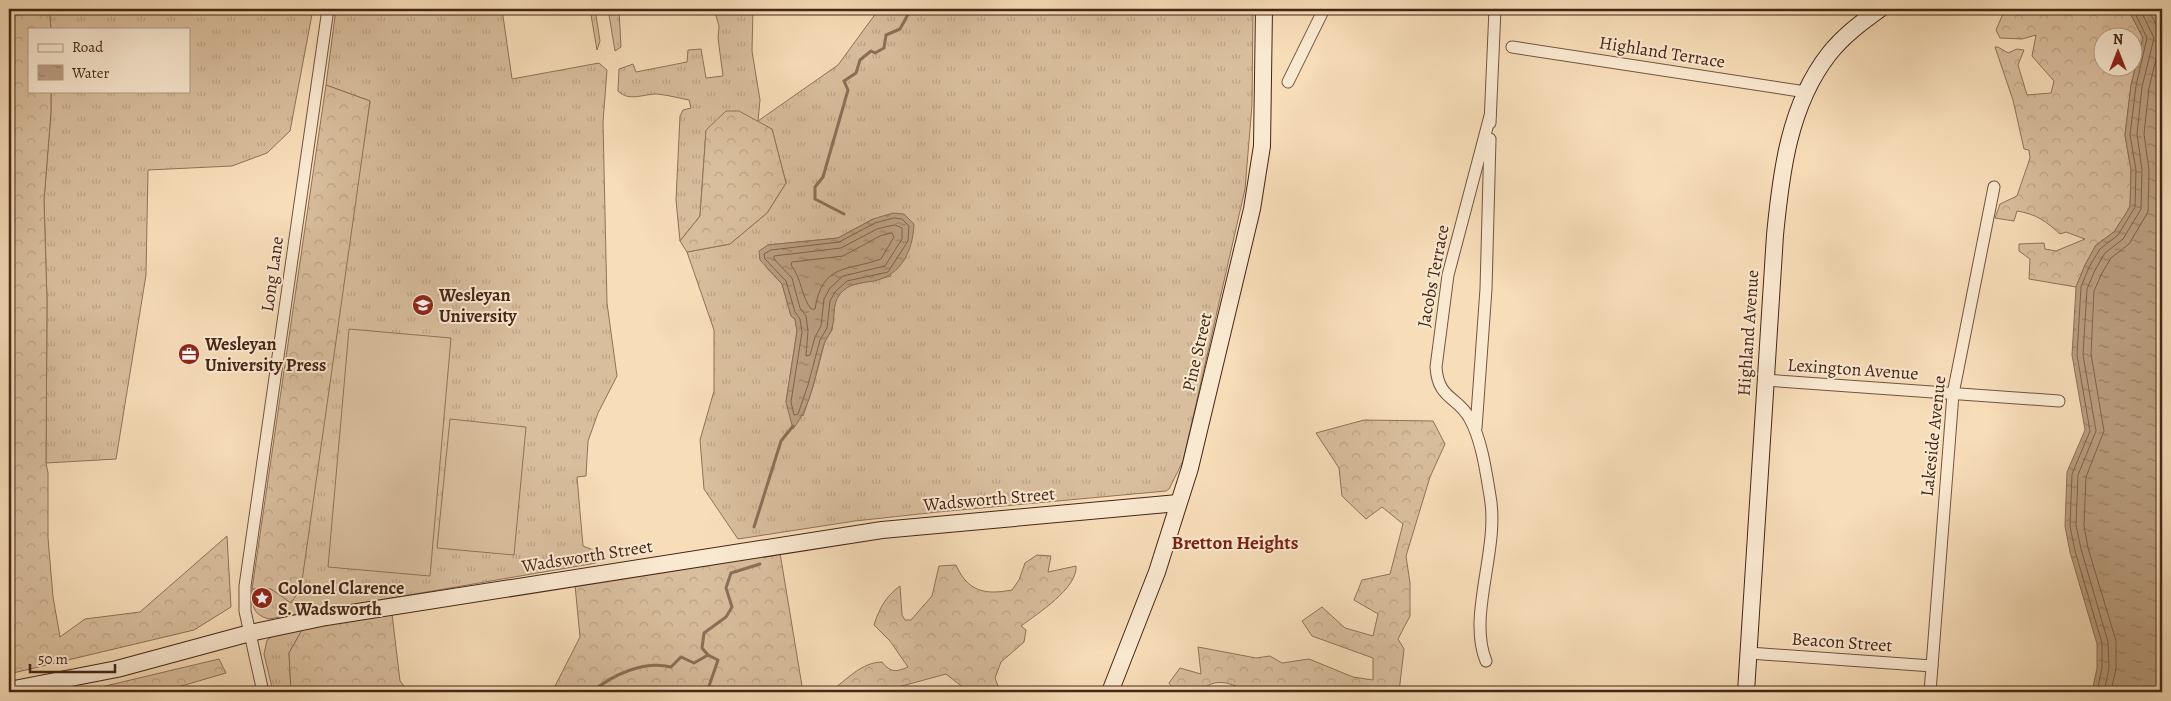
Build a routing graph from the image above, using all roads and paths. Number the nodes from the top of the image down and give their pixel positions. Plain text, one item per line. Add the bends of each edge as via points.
1 (328, 9) edge
2 (1264, 9) edge
3 (1324, 9) edge
4 (1495, 9) edge
5 (1880, 9) edge
6 (1512, 47) dead end
7 (1288, 82) dead end
8 (1806, 92) junction
9 (1490, 116) junction
10 (1994, 187) dead end
11 (1765, 380) junction
12 (1953, 394) junction
13 (2059, 401) dead end
14 (1476, 432) junction
15 (1178, 503) junction
16 (250, 633) junction
17 (1749, 653) junction
18 (1486, 661) dead end
19 (1932, 666) junction
20 (9, 690) edge
21 (263, 692) edge
22 (1110, 692) edge
23 (1746, 692) edge
24 (1930, 692) edge

1 - 16 street, Long Lane via 245,586 245,611
2 - 15 street, Pine Street via 1263,119 1258,177 1198,434
3 - 7 street
4 - 9 street, Jacobs Terrace
5 - 8 street, Highland Avenue via 1847,34 1830,53
6 - 8 street, Highland Terrace
8 - 11 street, Highland Avenue via 1786,155 1778,201
9 - 14 street, Jacobs Terrace via 1486,289
9 - 14 street, Jacobs Terrace via 1448,276 1436,367 1440,388 1464,410
10 - 12 street, Lakeside Avenue
11 - 12 street, Lexington Avenue
11 - 17 street, Highland Avenue
12 - 13 street, Lexington Avenue
12 - 19 street, Lakeside Avenue
14 - 18 street, Jacobs Terrace via 1490,497 1492,533 1480,625 1481,649
15 - 16 street, Wadsworth Street via 872,531 326,617
15 - 22 street, Pine Street via 1156,572
16 - 20 street, Wadsworth Street via 117,669
16 - 21 street, Long Lane
17 - 19 street, Beacon Street
17 - 23 street, Highland Avenue
19 - 24 street, Lakeside Avenue

